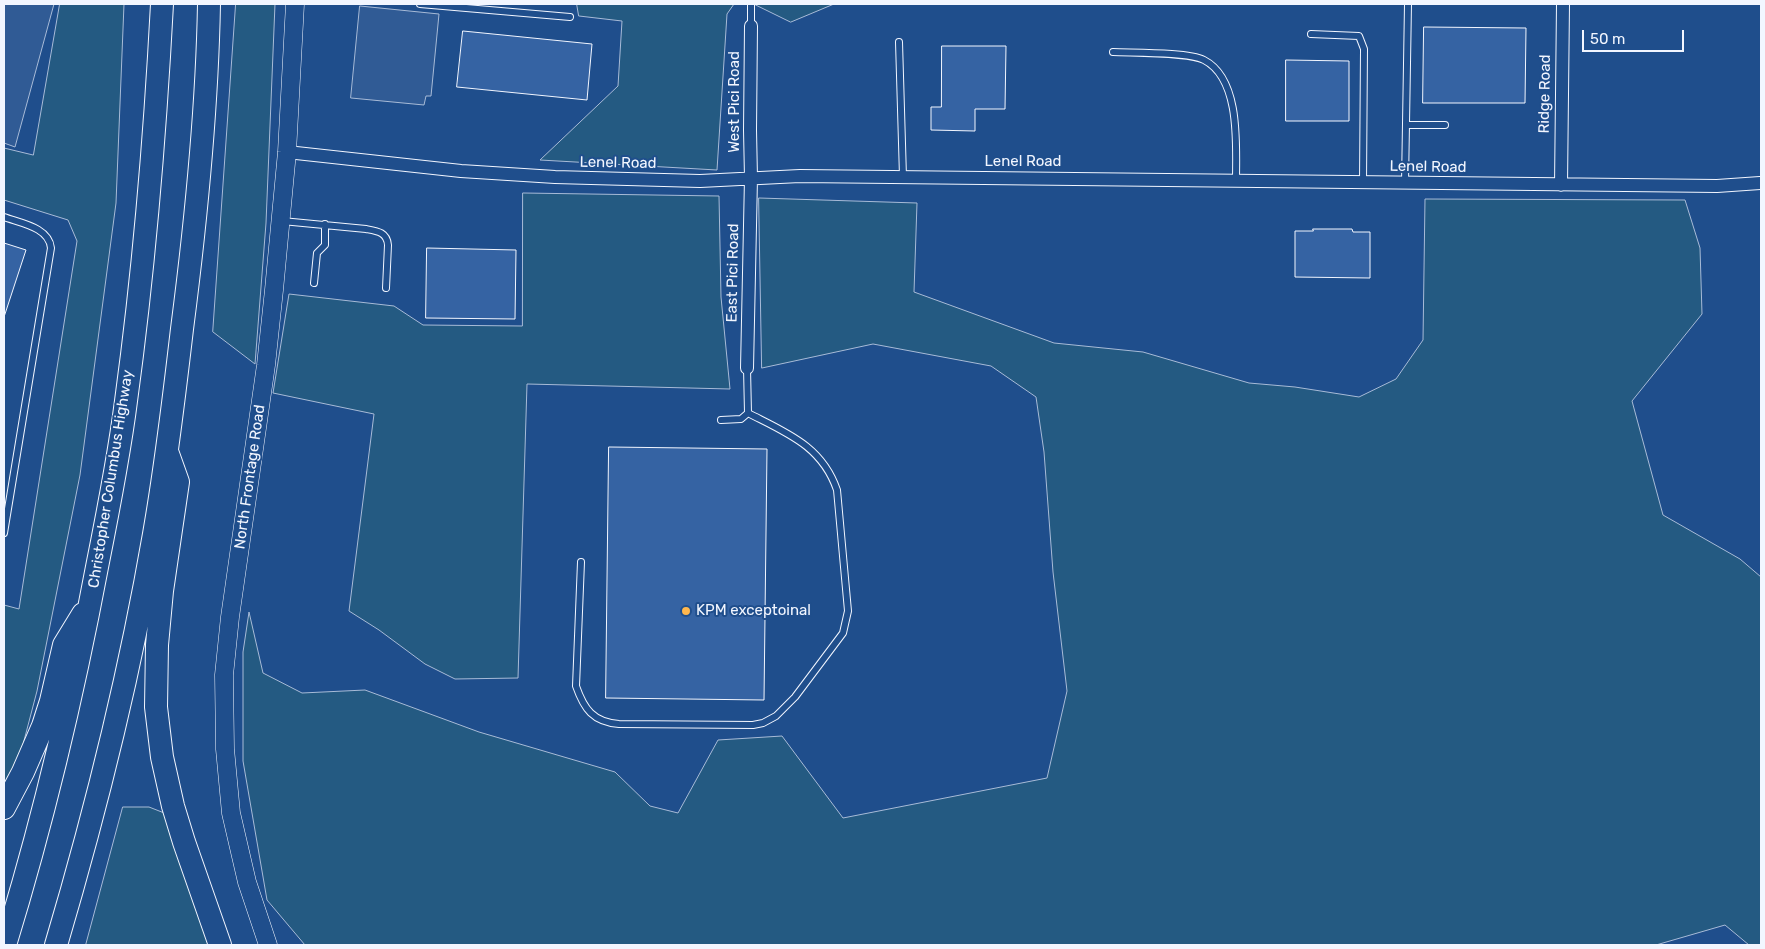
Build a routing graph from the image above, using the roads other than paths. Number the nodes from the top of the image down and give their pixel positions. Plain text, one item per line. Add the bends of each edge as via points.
1 (162, 4) edge
2 (209, 4) edge
3 (295, 4) edge
4 (420, 4) edge
5 (751, 4) edge
6 (1408, 4) edge
7 (1563, 4) edge
8 (570, 17) dead end
9 (751, 26) joint
10 (1311, 34) dead end
11 (899, 42) dead end
12 (1113, 52) dead end
13 (1406, 125) junction
14 (1445, 125) dead end
15 (286, 152) junction
16 (903, 177) junction
17 (751, 178) junction
18 (1236, 181) junction
19 (1363, 182) junction
20 (1405, 183) junction
21 (1761, 183) edge
22 (1561, 185) junction
23 (4, 217) edge
24 (281, 221) junction
25 (325, 224) junction
26 (314, 283) dead end
27 (386, 288) dead end
28 (747, 368) joint
29 (748, 413) junction
30 (721, 420) dead end
31 (167, 451) junction
32 (4, 534) edge
33 (581, 562) dead end
34 (90, 603) junction
35 (4, 808) edge
36 (5, 945) edge
37 (56, 945) edge
38 (220, 945) edge
39 (268, 945) edge

1 - 34 highway, Christopher Columbus Highway via 150,186 126,403
2 - 31 highway via 197,212
3 - 15 main road, North Frontage Road
4 - 8 lane
5 - 9 lane
6 - 13 lane
7 - 22 street, Ridge Road
9 - 17 street, West Pici Road
10 - 19 lane via 1359,36 1364,48
11 - 16 lane
12 - 18 lane via 1190,56 1205,61 1219,74 1234,111
13 - 14 lane
13 - 20 lane
15 - 17 street, Lenel Road via 555,178 700,181
15 - 24 main road, North Frontage Road
16 - 17 street, Lenel Road
16 - 18 street, Lenel Road
17 - 28 street, East Pici Road
18 - 19 street, Lenel Road
19 - 20 street, Lenel Road
20 - 22 street, Lenel Road
21 - 22 street, Lenel Road via 1717,186
23 - 32 lane via 43,233 51,248
24 - 25 lane
24 - 39 main road, North Frontage Road via 266,365 230,617 223,712 227,780 236,839 246,882
25 - 26 lane via 325,245 317,253
25 - 27 lane via 384,234 388,239
28 - 29 lane
29 - 30 lane via 741,419
29 - 33 lane via 796,437 811,449 828,469 837,490 848,611 846,625 834,646 783,710 770,720 753,725 619,724 594,716 576,686
31 - 37 highway via 133,643 97,799
31 - 38 highway via 178,482 157,645 157,716 173,806
34 - 35 highway via 64,645 43,726
34 - 36 highway, Christopher Columbus Highway via 38,831

